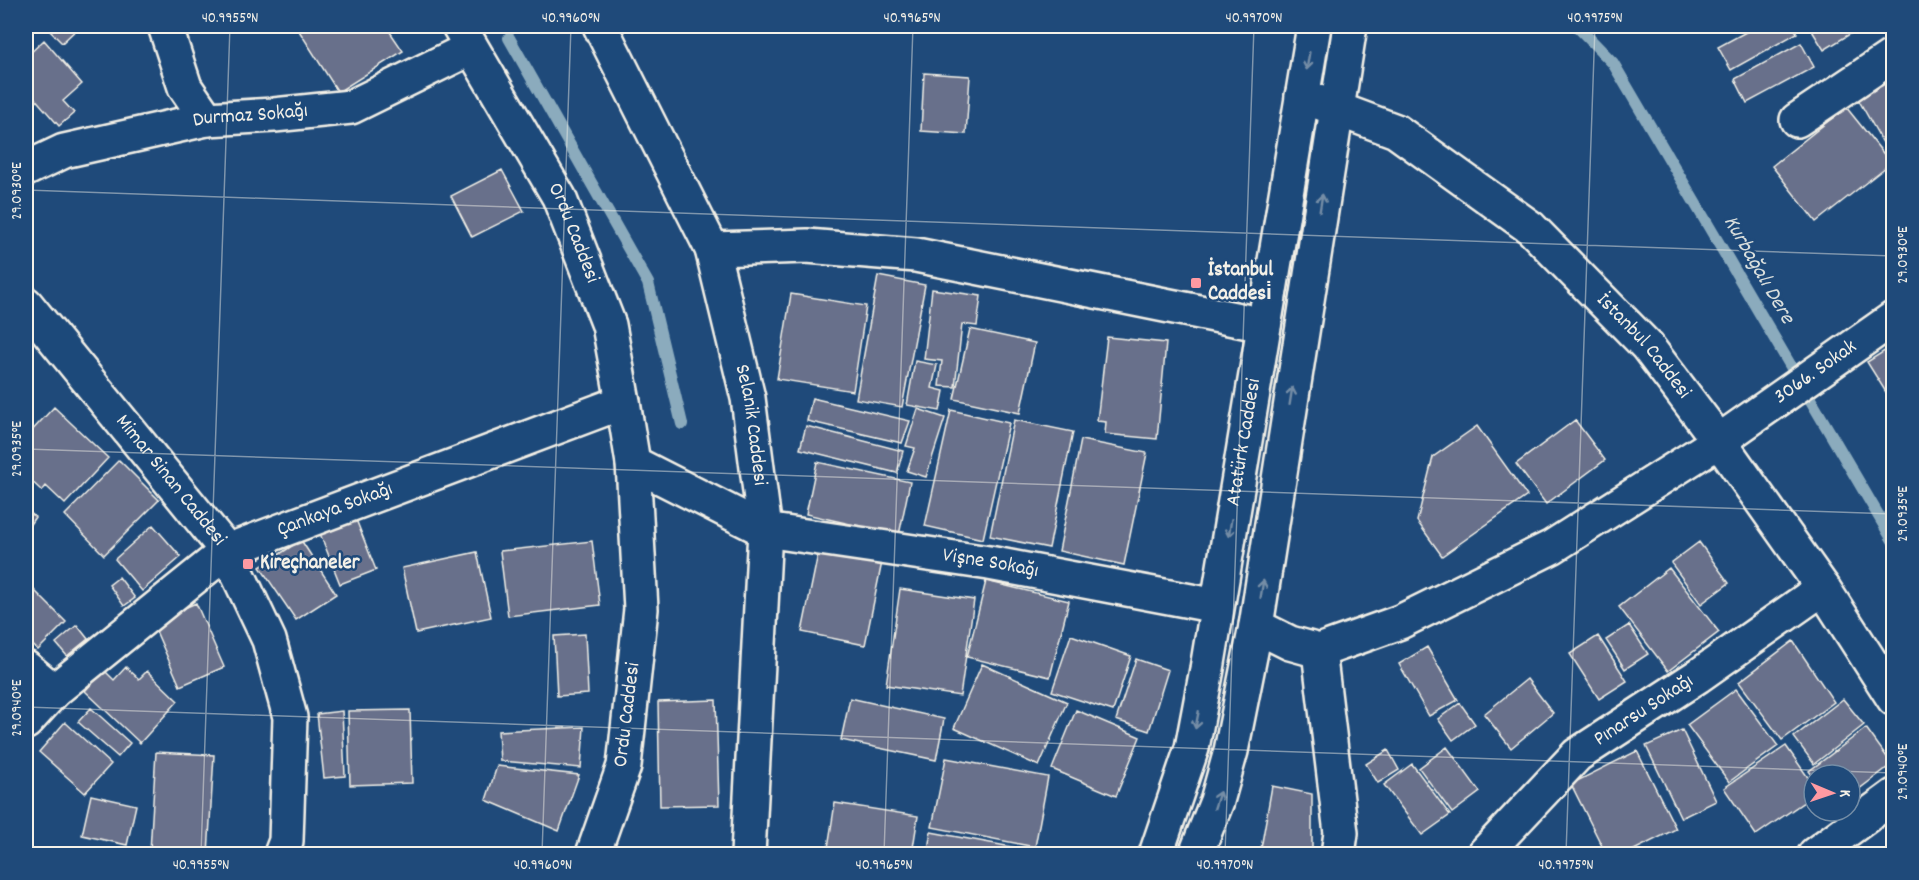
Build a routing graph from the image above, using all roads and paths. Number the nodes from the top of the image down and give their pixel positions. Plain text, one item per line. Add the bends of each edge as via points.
1 (165, 26) edge
2 (600, 26) edge
3 (1314, 26) edge
4 (1350, 26) edge
5 (465, 37) edge
6 (1893, 55) edge
7 (1302, 96) junction
8 (1336, 108) junction
9 (207, 119) junction
10 (1797, 120) dead end
11 (26, 169) edge
12 (712, 249) junction
13 (26, 304) edge
14 (1886, 323) edge
15 (1264, 325) junction
16 (623, 402) junction
17 (1719, 441) junction
18 (633, 463) junction
19 (765, 530) junction
20 (227, 551) junction
21 (1823, 588) junction
22 (1217, 606) junction
23 (1256, 626) junction
24 (1319, 651) junction
25 (26, 668) edge
26 (54, 691) junction
27 (1893, 699) edge
28 (26, 722) edge
29 (1893, 796) edge
30 (281, 855) edge
31 (594, 855) edge
32 (748, 855) edge
33 (1156, 855) edge
34 (1196, 855) edge
35 (1338, 855) edge
36 (1484, 855) edge
37 (1815, 855) edge

1 - 9 street via 185,87
2 - 12 street, Selanik Caddesi
3 -> 7 street, Atatürk Caddesi
4 - 8 street, Atatürk Caddesi
5 - 9 street, Durmaz Sokağı via 351,106
5 - 16 street, Ordu Caddesi via 559,197 609,325
6 - 10 street
7 - 8 street, İstanbul Caddesi
7 - 15 street, Atatürk Caddesi
8 - 17 street, İstanbul Caddesi via 1396,131 1532,228 1647,346
23 -> 8 street, Atatürk Caddesi
9 - 11 street, Durmaz Sokağı via 64,151
12 - 15 street via 807,246 916,255
12 - 19 street, Selanik Caddesi via 748,398
13 - 20 street, Mimar Sinan Caddesi
14 - 17 street, 3066. Sokak
15 -> 22 street, Atatürk Caddesi
16 - 18 street, Ordu Caddesi
16 - 20 street, Çankaya Sokağı
17 - 21 street, İstanbul Caddesi
17 - 24 street via 1552,547 1400,622
18 - 19 street
18 - 31 street, Ordu Caddesi via 641,609 624,766
19 - 22 street, Vişne Sokağı via 989,563
19 - 32 street, Selanik Caddesi
20 - 26 street, Çankaya Sokağı
20 - 30 street, Mimar Sinan Caddesi via 269,640 290,717 286,841
21 - 27 street, İstanbul Caddesi
21 - 36 street, Pınarsu Sokağı via 1577,755
22 - 23 street, Vişne Sokağı
22 -> 33 street, Atatürk Caddesi via 1192,748
23 - 24 street
34 -> 23 street, Atatürk Caddesi via 1231,751
24 - 35 street via 1341,832
25 - 26 street
26 - 28 street, Çankaya Sokağı
29 - 37 street

